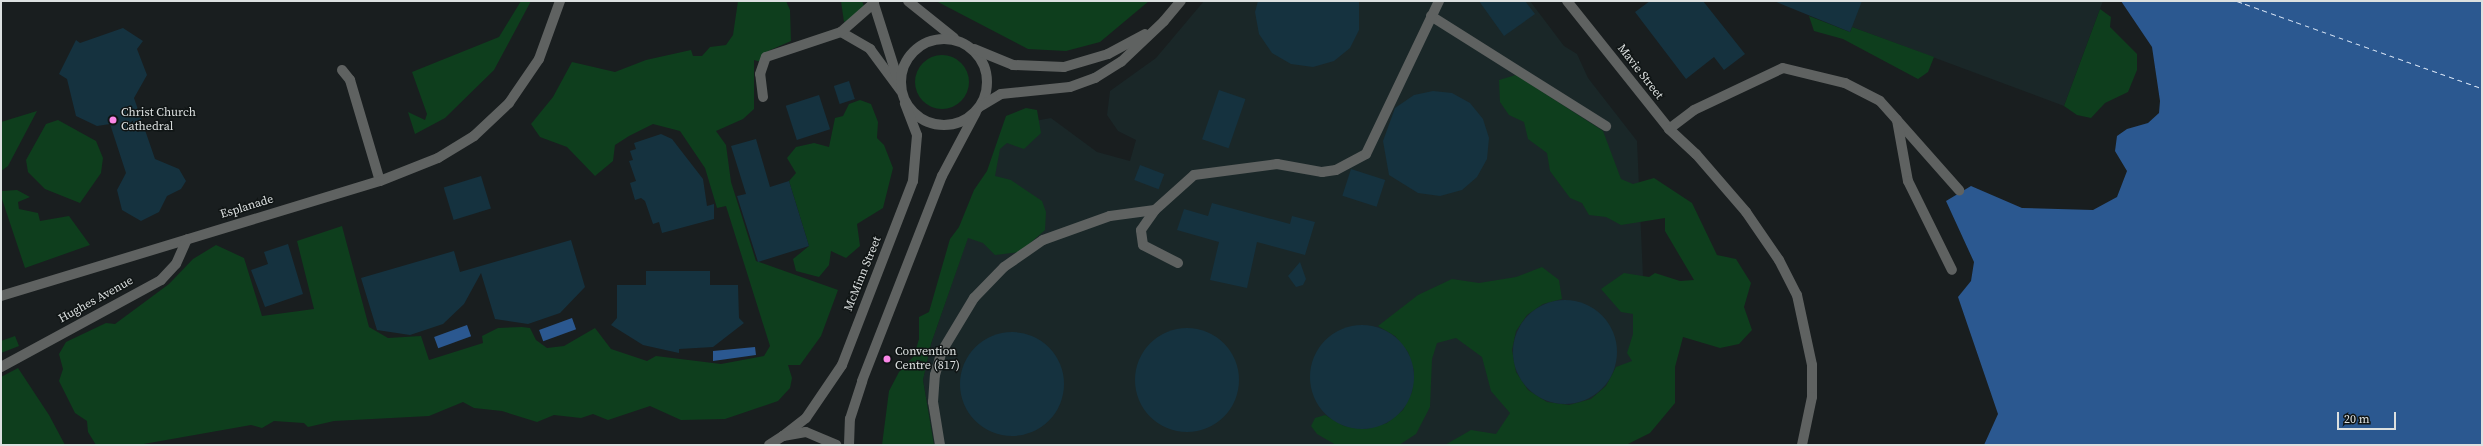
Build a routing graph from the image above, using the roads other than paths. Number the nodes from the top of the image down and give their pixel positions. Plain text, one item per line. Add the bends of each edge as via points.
1 (560, 1) edge
2 (908, 1) edge
3 (1181, 1) edge
4 (1438, 1) edge
5 (1568, 1) edge
6 (874, 2) edge
7 (1431, 16) junction
8 (1164, 20) junction
9 (841, 32) junction
10 (963, 43) junction
11 (342, 70) dead end
12 (901, 89) junction
13 (763, 97) dead end
14 (905, 103) junction
15 (977, 110) junction
16 (1897, 120) junction
17 (1606, 126) dead end
18 (1668, 129) junction
19 (380, 181) junction
20 (1959, 190) dead end
21 (1155, 210) junction
22 (187, 239) junction
23 (1178, 263) dead end
24 (1952, 270) dead end
25 (1, 296) edge
26 (1, 367) edge
27 (783, 436) junction
28 (769, 444) edge
29 (836, 445) edge
30 (849, 445) edge
31 (940, 445) edge
32 (1802, 445) edge

1 - 19 street, Esplanade via 551,34 528,78 491,121 438,158
2 - 10 street via 932,23
3 - 8 street
4 - 7 street
5 - 18 street, Mavie Street
6 - 9 street
6 - 12 street
7 - 17 street
7 - 21 street via 1366,154 1336,170 1322,172 1277,164 1194,175
8 - 10 street via 1125,46 1064,67 1013,65
8 - 15 street via 1122,62 1095,78 1064,88 1001,94
9 - 12 street via 870,49
9 - 13 street via 766,57 760,74
10 - 12 street via 941,39 920,46 906,60
10 - 15 street via 983,63 987,74 986,94
11 - 19 street via 350,80
12 - 14 street
14 - 15 street via 922,119 943,125 961,122
14 - 27 street, McMinn Street via 917,135 914,181 842,365 815,407
15 - 30 street via 942,176 862,381 850,419
16 - 18 street via 1880,101 1845,83 1783,68 1694,110
16 - 20 street
16 - 24 street via 1908,181
18 - 32 street, Mavie Street via 1696,154 1746,212 1779,260 1797,295 1812,365 1812,397
19 - 22 street, Esplanade
21 - 23 street via 1141,230 1143,245
21 - 31 street via 1110,216 1042,240 1004,267 974,298 942,351 935,375 933,402
22 - 25 street, Esplanade
22 - 26 street, Hughes Avenue via 176,264 160,280
27 - 28 street
27 - 29 street via 806,432

